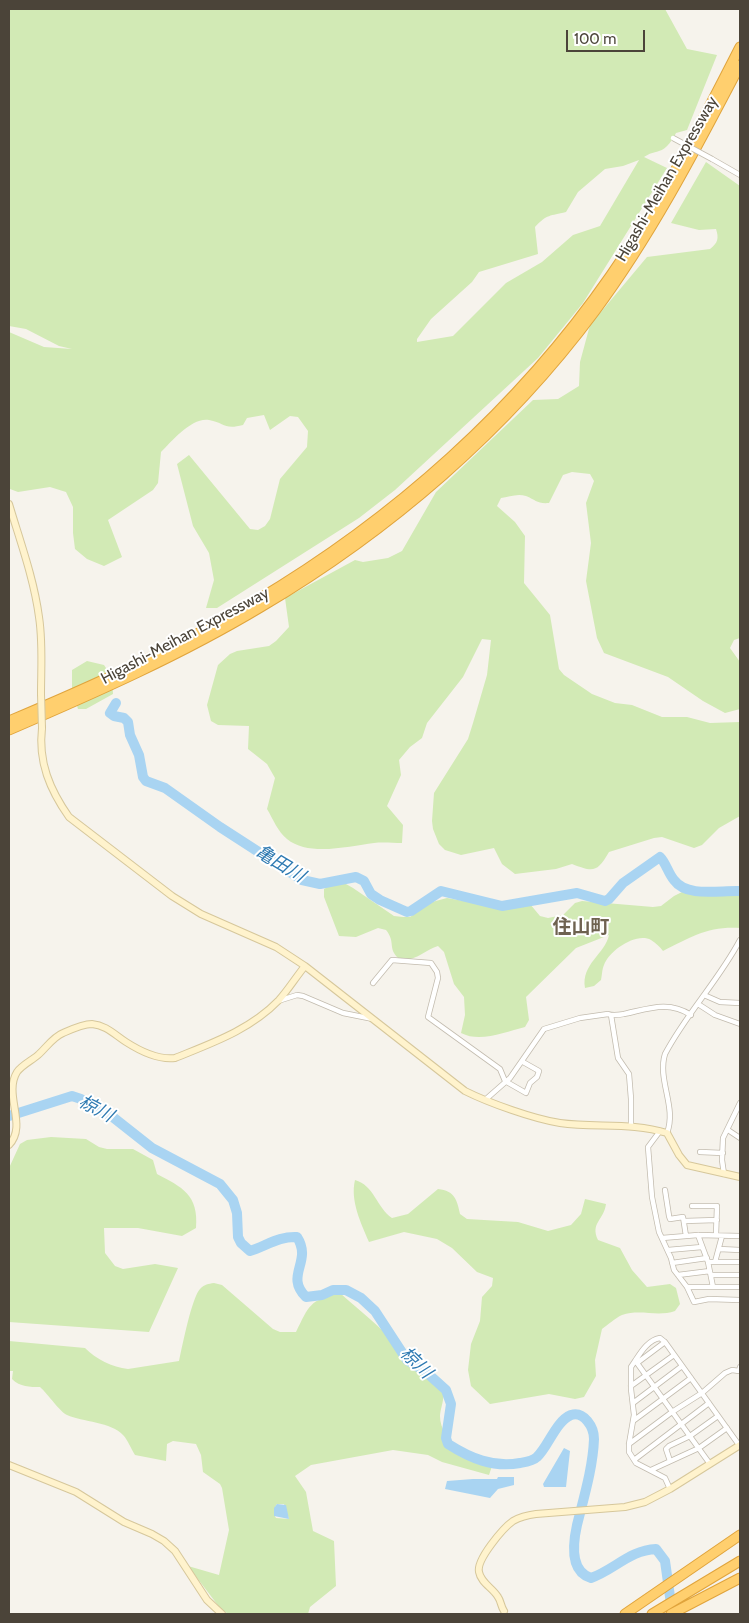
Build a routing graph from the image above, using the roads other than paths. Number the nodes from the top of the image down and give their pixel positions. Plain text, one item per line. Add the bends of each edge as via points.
1 (740, 47) edge
2 (740, 64) edge
3 (672, 138) dead end
4 (740, 175) edge
5 (9, 504) edge
6 (9, 721) edge
7 (9, 730) edge
8 (740, 940) edge
9 (304, 966) junction
10 (373, 983) dead end
11 (704, 996) junction
12 (277, 1002) junction
13 (740, 1003) edge
14 (698, 1004) junction
15 (691, 1015) junction
16 (611, 1016) junction
17 (373, 1019) junction
18 (740, 1024) edge
19 (523, 1062) junction
20 (506, 1081) junction
21 (486, 1100) junction
22 (740, 1103) edge
23 (631, 1126) junction
24 (728, 1130) junction
25 (663, 1132) junction
26 (740, 1138) edge
27 (9, 1145) edge
28 (700, 1152) dead end
29 (722, 1154) junction
30 (724, 1174) junction
31 (740, 1177) edge
32 (665, 1190) dead end
33 (692, 1206) dead end
34 (717, 1220) junction
35 (684, 1221) junction
36 (698, 1235) junction
37 (686, 1236) junction
38 (719, 1236) junction
39 (740, 1236) edge
40 (662, 1238) junction
41 (702, 1247) junction
42 (719, 1249) junction
43 (668, 1250) junction
44 (740, 1250) edge
45 (708, 1260) junction
46 (715, 1262) junction
47 (740, 1262) edge
48 (672, 1263) junction
49 (710, 1273) junction
50 (678, 1275) junction
51 (740, 1275) edge
52 (713, 1286) junction
53 (687, 1287) junction
54 (740, 1287) edge
55 (740, 1300) edge
56 (665, 1342) junction
57 (674, 1354) junction
58 (636, 1362) junction
59 (682, 1366) junction
60 (740, 1371) edge
61 (646, 1375) junction
62 (691, 1378) junction
63 (630, 1386) junction
64 (654, 1387) junction
65 (702, 1393) junction
66 (663, 1399) junction
67 (632, 1403) junction
68 (709, 1404) junction
69 (672, 1412) junction
70 (718, 1416) junction
71 (633, 1421) junction
72 (682, 1424) junction
73 (727, 1428) junction
74 (690, 1436) junction
75 (629, 1444) junction
76 (740, 1445) edge
77 (699, 1448) junction
78 (634, 1460) junction
79 (670, 1461) junction
80 (9, 1464) edge
81 (710, 1464) junction
82 (651, 1470) junction
83 (670, 1489) junction
84 (740, 1534) edge
85 (740, 1561) edge
86 (740, 1578) edge
87 (504, 1611) dead end
88 (222, 1614) edge
89 (625, 1614) edge
90 (652, 1614) edge
91 (670, 1614) edge

1 - 6 highway, Higashi-Meihan Expressway via 675,171 610,276 539,367 461,448 373,523 254,602 156,655
2 - 7 highway, Higashi-Meihan Expressway via 654,224 595,311 524,396 467,454 378,528 258,609 160,661
3 - 4 street, bridge
5 - 9 street, bridge via 38,608 42,639 42,761 58,801 69,818 172,896 200,914 276,947
8 - 11 street
9 - 12 street
9 - 17 street
10 - 20 street via 392,960 431,963 438,978 428,1017 500,1069
11 - 13 street via 720,1002
11 - 14 street
12 - 17 street via 303,996 343,1013
12 - 27 street via 234,1034 175,1058 155,1056 98,1025 69,1030 55,1038 17,1073 13,1088 16,1133
14 - 15 street
14 - 18 street via 715,1015
15 - 16 street via 680,1008 657,1006
15 - 25 street via 663,1059 671,1123
16 - 19 street via 580,1018 544,1029
16 - 23 street via 618,1058 629,1074
17 - 21 street via 460,1088
19 - 20 street
19 - 20 street via 539,1071 526,1094
20 - 21 street
21 - 23 street via 558,1122
22 - 24 street
23 - 25 street
24 - 26 street
24 - 29 street via 723,1138
25 - 30 street via 688,1165
25 - 40 street via 648,1147 652,1197
28 - 29 street
29 - 30 street
30 - 31 street
32 - 35 street via 670,1219 683,1217
33 - 34 street via 717,1206
34 - 35 street
34 - 38 street
35 - 37 street
36 - 37 street
36 - 38 street
36 - 41 street
37 - 40 street
38 - 39 street
38 - 42 street
40 - 43 street
41 - 43 street
41 - 45 street
42 - 44 street
42 - 46 street
43 - 48 street
45 - 46 street
45 - 48 street
45 - 49 street
46 - 47 street
48 - 50 street
49 - 50 street
49 - 51 street
49 - 52 street
50 - 53 street
52 - 53 street
52 - 54 street
53 - 55 street via 694,1302
56 - 57 street
56 - 58 street
56 - 58 street via 656,1338 644,1348
57 - 59 street
57 - 61 street
58 - 61 street
58 - 63 street via 631,1367
59 - 62 street
59 - 64 street
60 - 65 street via 732,1370 725,1374
61 - 63 street
61 - 64 street
62 - 65 street
62 - 66 street
63 - 67 street
64 - 66 street
64 - 67 street
65 - 68 street
65 - 69 street
66 - 69 street
66 - 71 street
67 - 71 street
68 - 70 street
68 - 72 street
69 - 72 street
69 - 75 street
70 - 73 street
70 - 74 street
71 - 75 street
72 - 74 street
72 - 78 street
73 - 76 street
73 - 77 street
74 - 77 street
74 - 79 street via 666,1449
75 - 78 street
76 - 81 street
77 - 79 street
77 - 81 street
78 - 82 street
79 - 82 street
80 - 88 street via 76,1492 124,1522 158,1537 175,1551 200,1591
81 - 83 street
82 - 83 street via 665,1478
83 - 87 street via 645,1502 625,1507 536,1514 513,1521 483,1556 479,1566 482,1580 498,1597
84 - 89 highway
85 - 90 highway
86 - 91 highway

